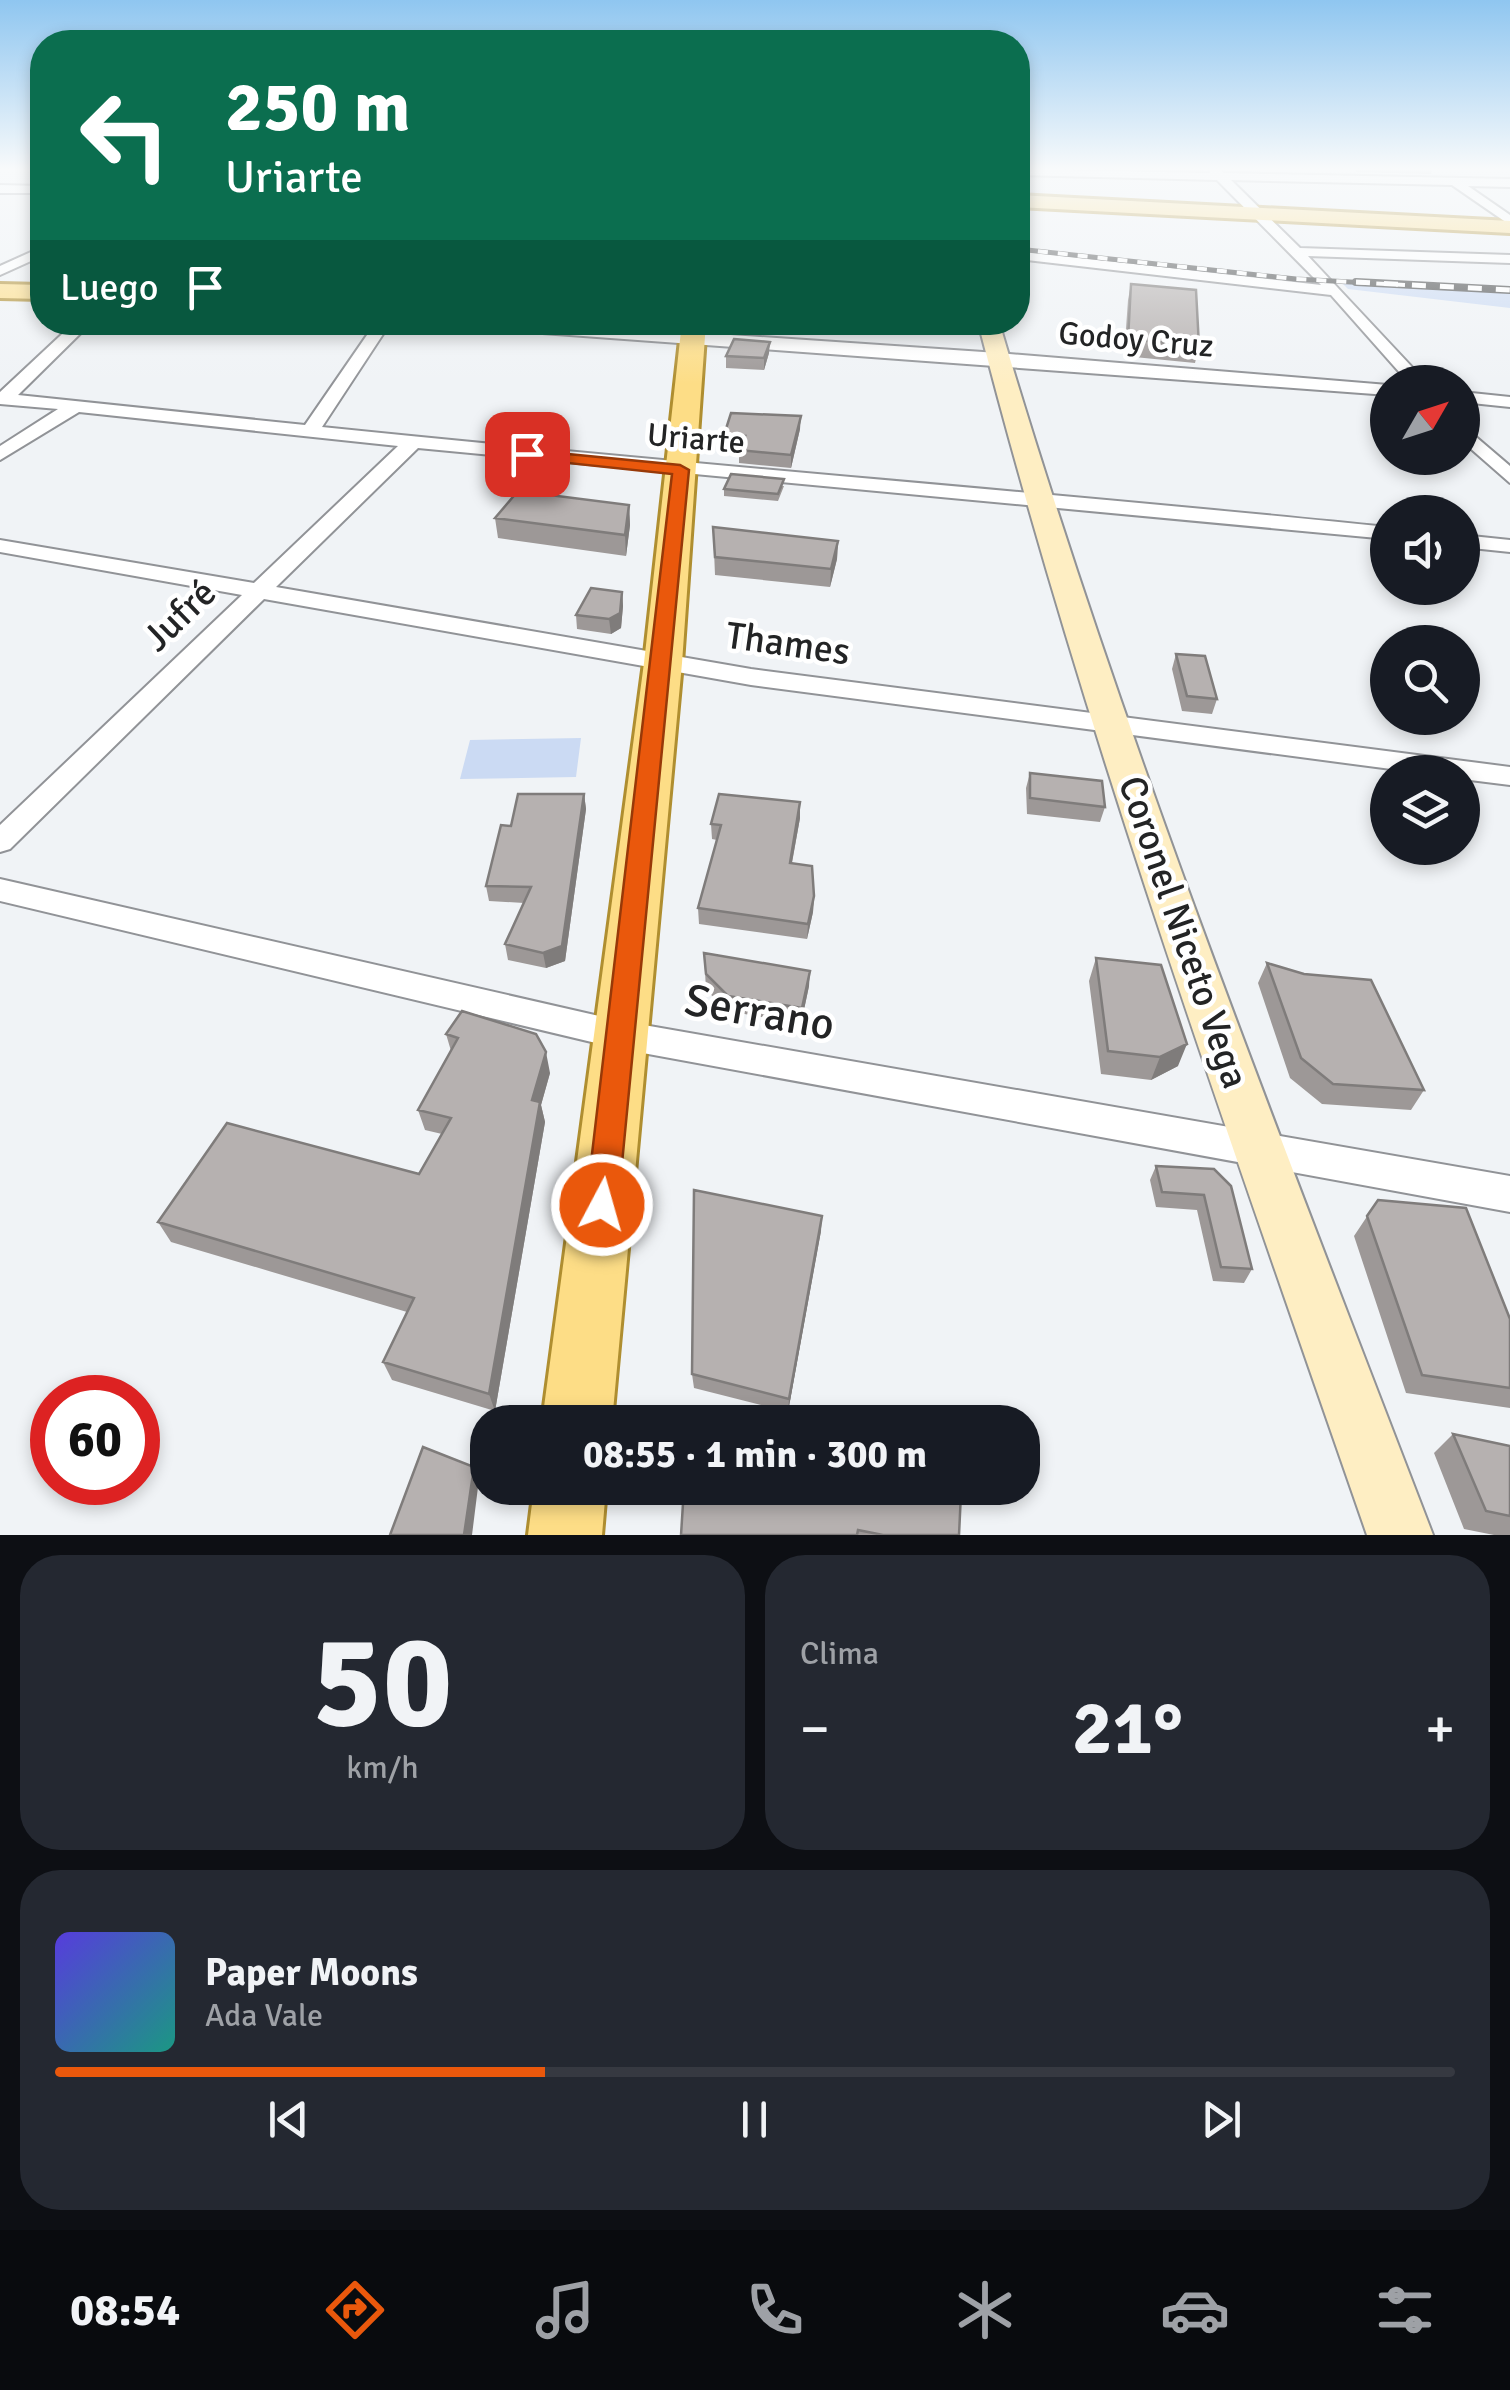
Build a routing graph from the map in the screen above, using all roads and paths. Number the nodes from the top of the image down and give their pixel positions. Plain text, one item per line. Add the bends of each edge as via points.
1 (1285, 241) edge
2 (1296, 252) junction
3 (1030, 256) edge
4 (30, 257) edge
5 (1510, 260) edge
6 (0, 271) edge
7 (0, 291) edge
8 (1334, 291) junction
9 (30, 292) edge
10 (0, 303) edge
11 (30, 303) edge
12 (71, 335) edge
13 (375, 335) edge
14 (693, 335) edge
15 (747, 335) edge
16 (992, 335) edge
17 (998, 358) junction
18 (1401, 365) edge
19 (1370, 389) edge
20 (2, 398) edge
21 (1480, 399) edge
22 (1510, 402) edge
23 (76, 406) junction
24 (309, 434) junction
25 (412, 443) junction
26 (1480, 448) edge
27 (0, 454) edge
28 (680, 470) junction
29 (1510, 477) edge
30 (1035, 497) junction
31 (1370, 531) edge
32 (1480, 543) edge
33 (0, 546) edge
34 (1510, 546) edge
35 (258, 590) junction
36 (663, 663) junction
37 (1112, 724) junction
38 (1510, 776) edge
39 (0, 842) edge
40 (0, 890) edge
41 (621, 1034) junction
42 (1259, 1146) junction
43 (1510, 1194) edge
44 (580, 1405) edge
45 (568, 1505) edge
46 (565, 1535) edge
47 (1400, 1535) edge

1 - 2 street
2 - 5 street
2 - 8 street
3 - 8 street
4 - 6 street
7 - 9 main road
8 - 18 street
10 - 11 main road
12 - 20 street
13 - 24 street
14 - 28 main road
15 - 17 street, Godoy Cruz
16 - 17 street, Coronel Niceto Vega
17 - 19 street, Godoy Cruz
17 - 30 street, Coronel Niceto Vega
20 - 23 street, Uriarte
21 - 22 street
23 - 24 street, Uriarte
23 - 27 street
24 - 25 street, Uriarte
25 - 28 street, Uriarte
25 - 35 street, Jufré
26 - 29 street
28 - 30 street, Uriarte
28 - 36 main road
30 - 31 street, Uriarte
30 - 37 street, Coronel Niceto Vega
32 - 34 street
33 - 35 street, Thames
35 - 36 street, Thames
35 - 39 street, Jufré
36 - 37 street, Thames
36 - 41 main road
37 - 38 street, Thames
37 - 42 street, Coronel Niceto Vega
40 - 41 street, Serrano
41 - 42 street, Serrano
41 - 44 main road
42 - 43 street, Serrano
42 - 47 street, Coronel Niceto Vega
45 - 46 main road

